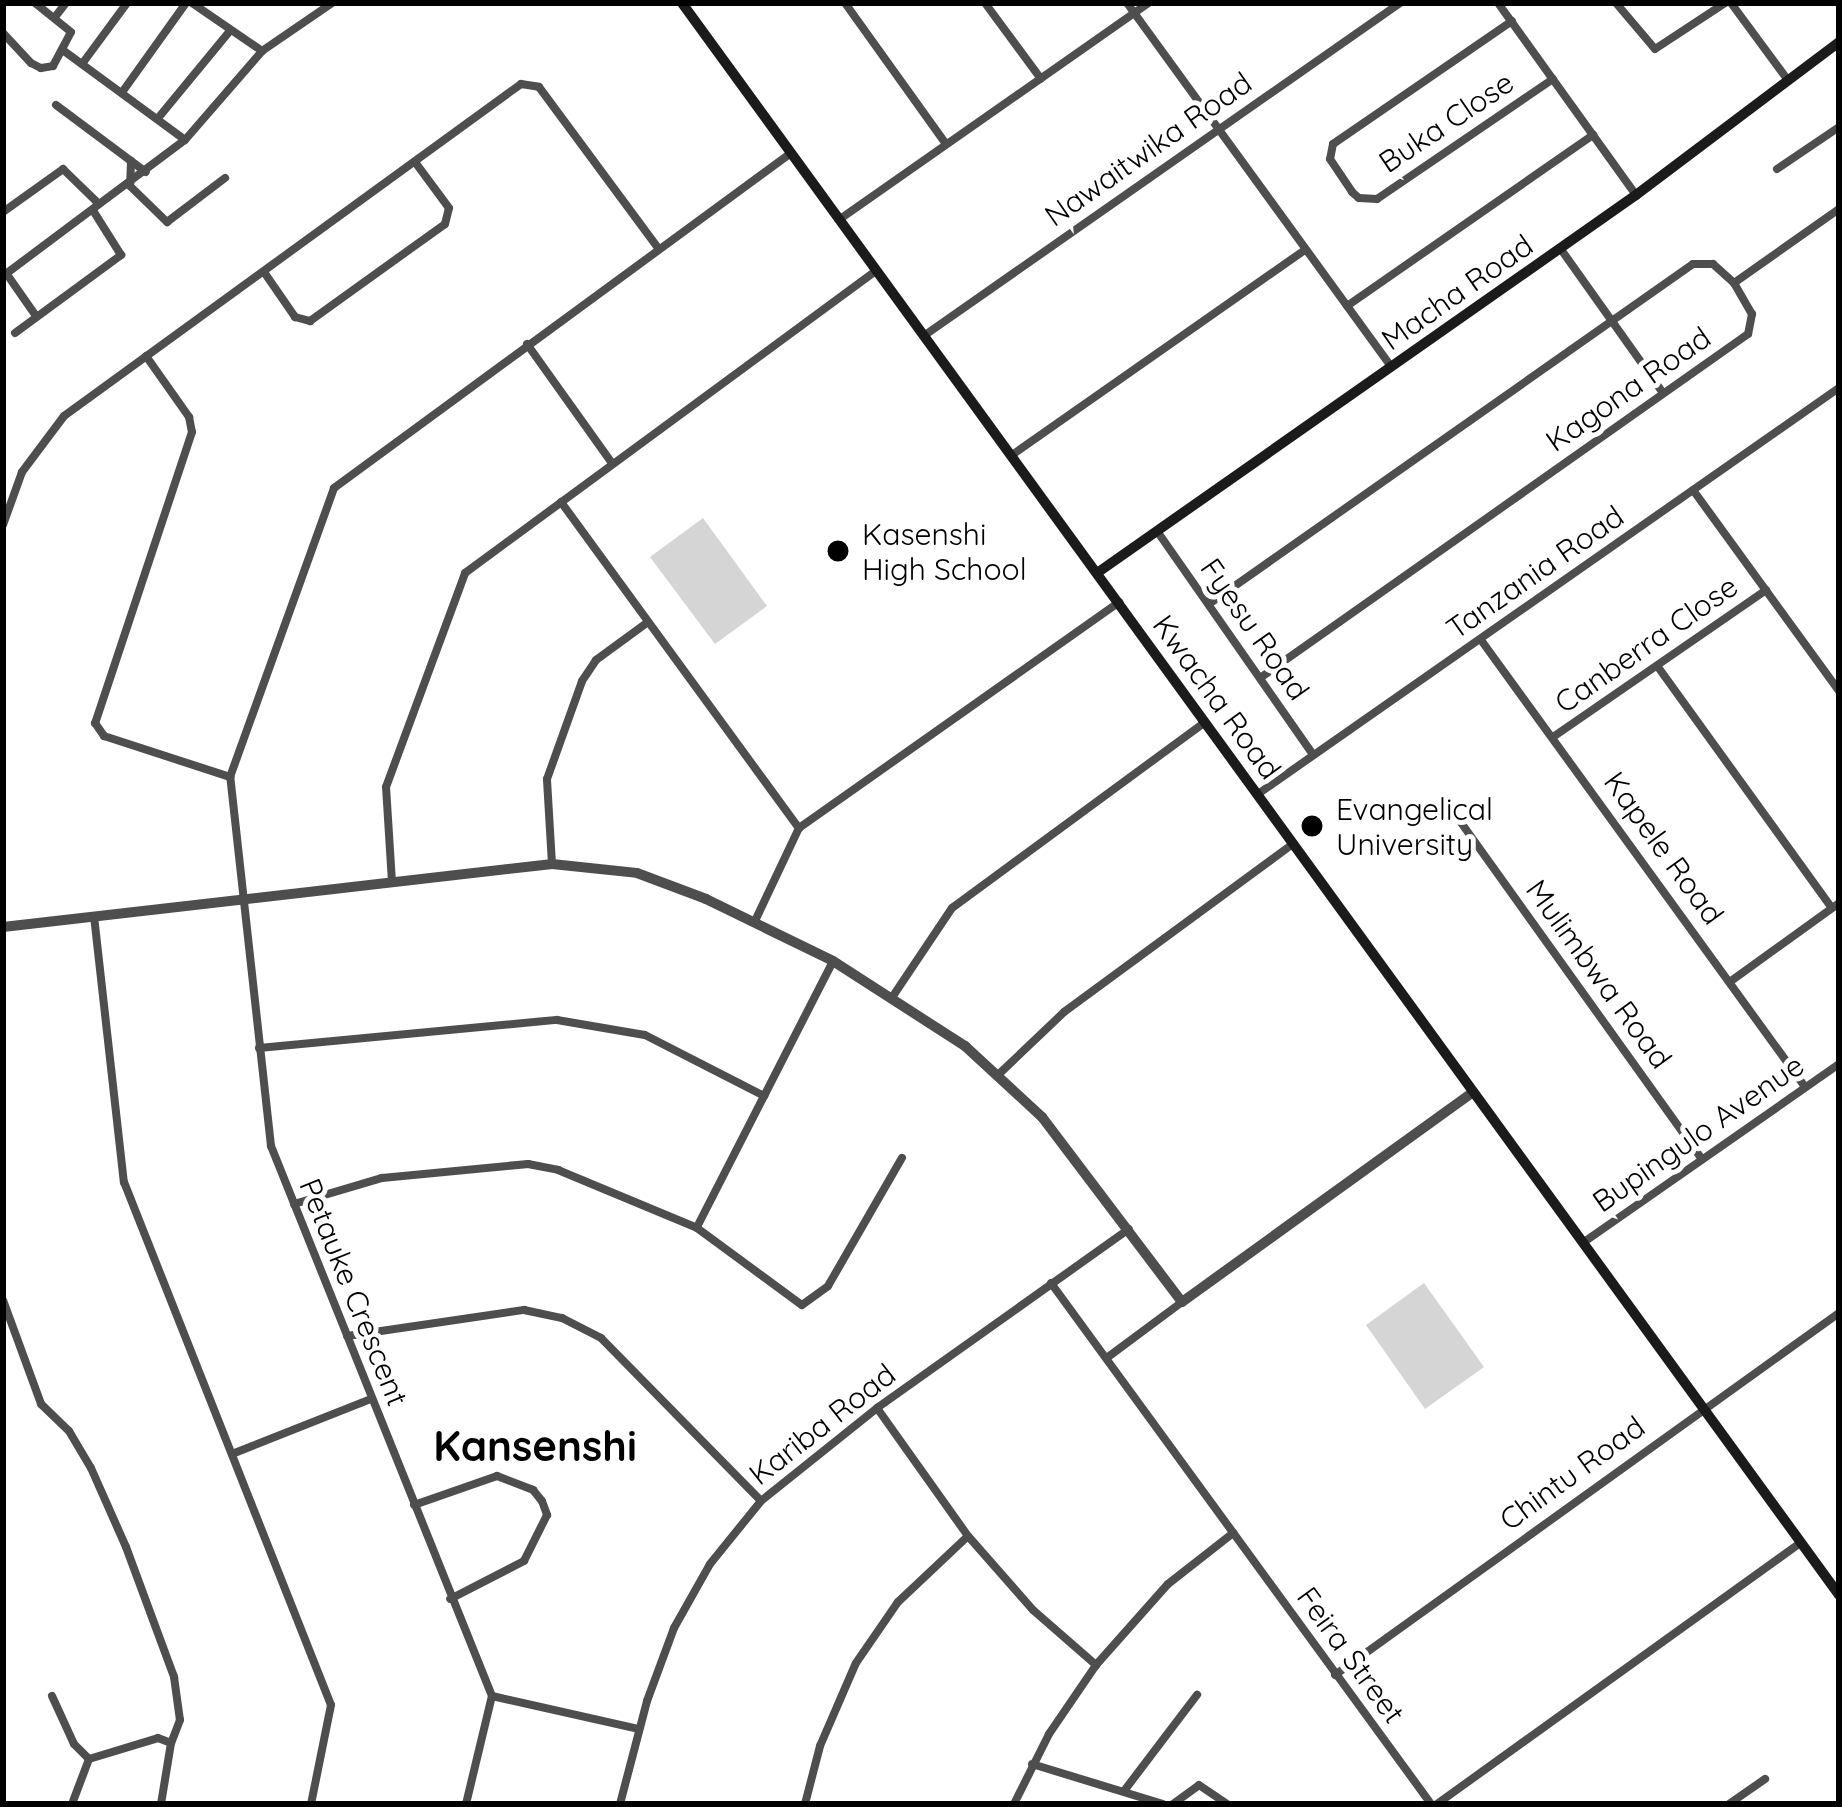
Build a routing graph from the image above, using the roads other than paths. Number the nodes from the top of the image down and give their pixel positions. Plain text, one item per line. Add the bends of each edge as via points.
1 (35, 3) edge
2 (66, 3) edge
3 (127, 3) edge
4 (189, 3) edge
5 (844, 3) edge
6 (986, 3) edge
7 (1127, 3) edge
8 (1149, 3) edge
9 (1400, 3) edge
10 (1498, 3) edge
11 (1616, 3) edge
12 (1728, 3) edge
13 (326, 4) edge
14 (687, 4) edge
15 (1134, 14) junction
16 (55, 17) junction
17 (1512, 21) junction
18 (230, 31) junction
19 (3, 33) edge
20 (1839, 43) edge
21 (64, 51) junction
22 (262, 51) junction
23 (82, 64) junction
24 (1041, 79) junction
25 (1553, 79) junction
26 (1787, 79) junction
27 (123, 92) junction
28 (56, 105) dead end
29 (159, 117) junction
30 (1839, 127) edge
31 (1218, 129) junction
32 (1593, 135) junction
33 (184, 140) junction
34 (946, 144) junction
35 (791, 153) junction
36 (130, 161) junction
37 (415, 162) junction
38 (1777, 169) dead end
39 (146, 172) junction
40 (225, 178) dead end
41 (130, 186) junction
42 (1636, 195) junction
43 (97, 208) junction
44 (1839, 209) edge
45 (3, 212) edge
46 (840, 219) junction
47 (658, 248) junction
48 (1561, 248) junction
49 (1305, 250) junction
50 (877, 270) junction
51 (264, 272) junction
52 (4, 273) edge
53 (1734, 283) junction
54 (1347, 306) junction
55 (36, 316) junction
56 (1612, 321) junction
57 (15, 333) dead end
58 (925, 335) junction
59 (527, 344) junction
60 (146, 356) junction
61 (1390, 367) junction
62 (1839, 388) edge
63 (1664, 394) junction
64 (1012, 455) junction
65 (612, 463) junction
66 (1693, 490) junction
67 (562, 502) junction
68 (3, 525) edge
69 (1157, 531) junction
70 (1097, 573) junction
71 (1766, 590) junction
72 (1119, 602) junction
73 (1209, 604) junction
74 (649, 622) junction
75 (1481, 640) junction
76 (1658, 667) junction
77 (1260, 678) junction
78 (1839, 692) edge
79 (1205, 723) junction
80 (1553, 737) junction
81 (1313, 755) junction
82 (230, 778) junction
83 (1258, 794) junction
84 (1456, 817) dead end
85 (799, 828) junction
86 (1293, 844) junction
87 (552, 863) junction
88 (392, 882) junction
89 (244, 899) junction
90 (1835, 906) edge
91 (94, 916) junction
92 (755, 921) junction
93 (3, 927) edge
94 (833, 962) junction
95 (1731, 981) junction
96 (893, 995) junction
97 (259, 1048) junction
98 (1839, 1064) edge
99 (999, 1074) junction
100 (1805, 1087) junction
101 (1473, 1092) junction
102 (764, 1096) junction
103 (902, 1158) dead end
104 (1702, 1159) junction
105 (294, 1204) junction
106 (697, 1228) junction
107 (1129, 1229) junction
108 (1584, 1242) junction
109 (1052, 1283) junction
110 (3, 1300) edge
111 (1182, 1302) junction
112 (1839, 1313) edge
113 (347, 1336) junction
114 (1108, 1357) junction
115 (371, 1399) junction
116 (878, 1408) junction
117 (1703, 1408) junction
118 (232, 1454) junction
119 (761, 1501) junction
120 (413, 1505) junction
121 (1234, 1533) junction
122 (968, 1536) junction
123 (1802, 1542) junction
124 (1836, 1587) edge
125 (450, 1599) junction
126 (1096, 1665) junction
127 (1335, 1675) junction
128 (1196, 1694) dead end
129 (52, 1696) dead end
130 (492, 1696) junction
131 (639, 1729) junction
132 (171, 1743) junction
133 (89, 1759) junction
134 (1032, 1764) junction
135 (1765, 1779) dead end
136 (1124, 1791) junction
137 (72, 1804) edge
138 (161, 1804) edge
139 (311, 1804) edge
140 (466, 1804) edge
141 (620, 1804) edge
142 (805, 1804) edge
143 (1013, 1804) edge
144 (1163, 1804) edge
145 (1173, 1804) edge
146 (1227, 1804) edge
147 (1434, 1804) edge
148 (1729, 1804) edge

1 - 16 street
2 - 16 street
3 - 23 street
4 - 18 street
4 - 27 street
5 - 34 street
6 - 24 street
7 - 15 street
8 - 15 street
9 - 31 street, Nawaitwika Road
10 - 17 street
11 - 12 street via 1654,49
12 - 26 street
13 - 22 street
14 - 35 main road, Kwacha Road
15 - 24 street
15 - 31 street
16 - 21 street via 71,32
17 - 25 street
17 - 25 street, Buka Close via 1333,144 1330,159 1352,192 1377,199
18 - 22 street
18 - 29 street
19 - 21 street via 41,68
20 - 26 main road, Macha Road
21 - 23 street
22 - 33 street
23 - 27 street
24 - 34 street
25 - 32 street
26 - 42 main road, Macha Road
27 - 29 street
28 - 36 street
29 - 33 street
30 - 38 street
31 - 49 street
31 - 58 street, Nawaitwika Road
32 - 42 street
32 - 54 street
33 - 39 street
34 - 46 street
35 - 46 main road, Kwacha Road
35 - 47 street
36 - 39 street
36 - 41 street
37 - 47 street via 530,83
37 - 51 street
37 - 51 street via 448,208 445,224 310,321 295,317
39 - 41 street
40 - 41 street via 167,222
41 - 43 street
42 - 48 main road, Macha Road
43 - 45 street via 63,169
43 - 52 street
43 - 55 street via 121,255
44 - 53 street
46 - 50 main road, Kwacha Road
47 - 59 street
48 - 56 street
48 - 61 main road, Macha Road
49 - 54 street
49 - 64 street
50 - 58 main road, Kwacha Road
50 - 65 street
51 - 60 street
52 - 55 street
53 - 56 street via 1713,264 1693,263
53 - 63 street, Kagona Road via 1752,314 1748,334
54 - 61 street
55 - 57 street
56 - 63 street
56 - 73 street
58 - 64 main road, Kwacha Road
59 - 65 street
59 - 82 street via 334,488
60 - 68 street via 47,434
60 - 82 street via 192,432 95,723 104,736
61 - 69 main road, Macha Road
62 - 66 street, Tanzania Road
63 - 77 street, Kagona Road
64 - 70 main road, Kwacha Road
65 - 67 street
66 - 71 street
66 - 75 street, Tanzania Road
67 - 74 street
67 - 88 street via 458,583 386,788
69 - 70 main road, Macha Road
69 - 73 street, Fyesu Road
70 - 72 main road, Kwacha Road
71 - 76 street, Canberra Close
71 - 78 street
72 - 79 main road, Kwacha Road
72 - 85 street
73 - 77 street, Fyesu Road
74 - 85 street
74 - 87 street via 596,659 582,681 547,779
75 - 80 street, Kapele Road
75 - 81 street, Tanzania Road
76 - 80 street, Canberra Close
76 - 90 street
77 - 81 street, Fyesu Road
79 - 83 main road, Kwacha Road
79 - 96 street via 952,908
80 - 95 street, Kapele Road
81 - 83 street, Tanzania Road
82 - 89 street, Petauke Crescent
83 - 86 main road, Kwacha Road
84 - 104 street, Mulimbwa Road
85 - 92 street
86 - 99 street via 1064,1012
86 - 101 main road, Kwacha Road
87 - 88 street
87 - 92 street via 637,873
88 - 89 street
89 - 91 street
89 - 97 street, Petauke Crescent
90 - 95 street
91 - 93 street
91 - 118 street via 124,1182
92 - 94 street
94 - 96 street
94 - 102 street
95 - 100 street, Kapele Road
96 - 99 street
97 - 102 street via 557,1020 645,1035
97 - 105 street, Petauke Crescent via 271,1146
98 - 100 street, Bupingulo Avenue
99 - 107 street
100 - 104 street, Bupingulo Avenue
101 - 108 main road, Kwacha Road
101 - 111 street
102 - 106 street
103 - 106 street via 828,1286 802,1305
104 - 108 street, Bupingulo Avenue
105 - 106 street via 382,1178 528,1164 581,1175
105 - 113 street, Petauke Crescent
107 - 109 street, Kariba Road
107 - 111 street
108 - 117 main road, Kwacha Road
109 - 114 street, Feira Street
109 - 116 street, Kariba Road
110 - 132 street via 41,1404 69,1431 126,1547 174,1677 180,1720
111 - 114 street
112 - 117 street, Chintu Road
113 - 115 street, Petauke Crescent
113 - 119 street via 524,1310 562,1318 601,1338
114 - 121 street, Feira Street
115 - 118 street
115 - 120 street, Petauke Crescent
116 - 119 street, Kariba Road
116 - 122 street
117 - 123 main road, Kwacha Road
117 - 127 street, Chintu Road
118 - 139 street via 332,1709
119 - 131 street, Kariba Road via 690,1598
120 - 125 street, Petauke Crescent
120 - 125 street via 497,1476 542,1501 547,1514 524,1561
121 - 126 street via 1168,1584
121 - 127 street, Feira Street
122 - 126 street
122 - 142 street via 898,1602 856,1663
123 - 124 main road, Kwacha Road
123 - 147 street
125 - 130 street, Petauke Crescent
126 - 134 street
127 - 147 street, Feira Street
128 - 136 street
129 - 133 street
130 - 131 street
130 - 140 street
131 - 141 street, Kariba Road
132 - 133 street via 158,1738
132 - 138 street
133 - 137 street
134 - 136 street
134 - 143 street
135 - 148 street
136 - 144 street
145 - 146 street via 1205,1785

